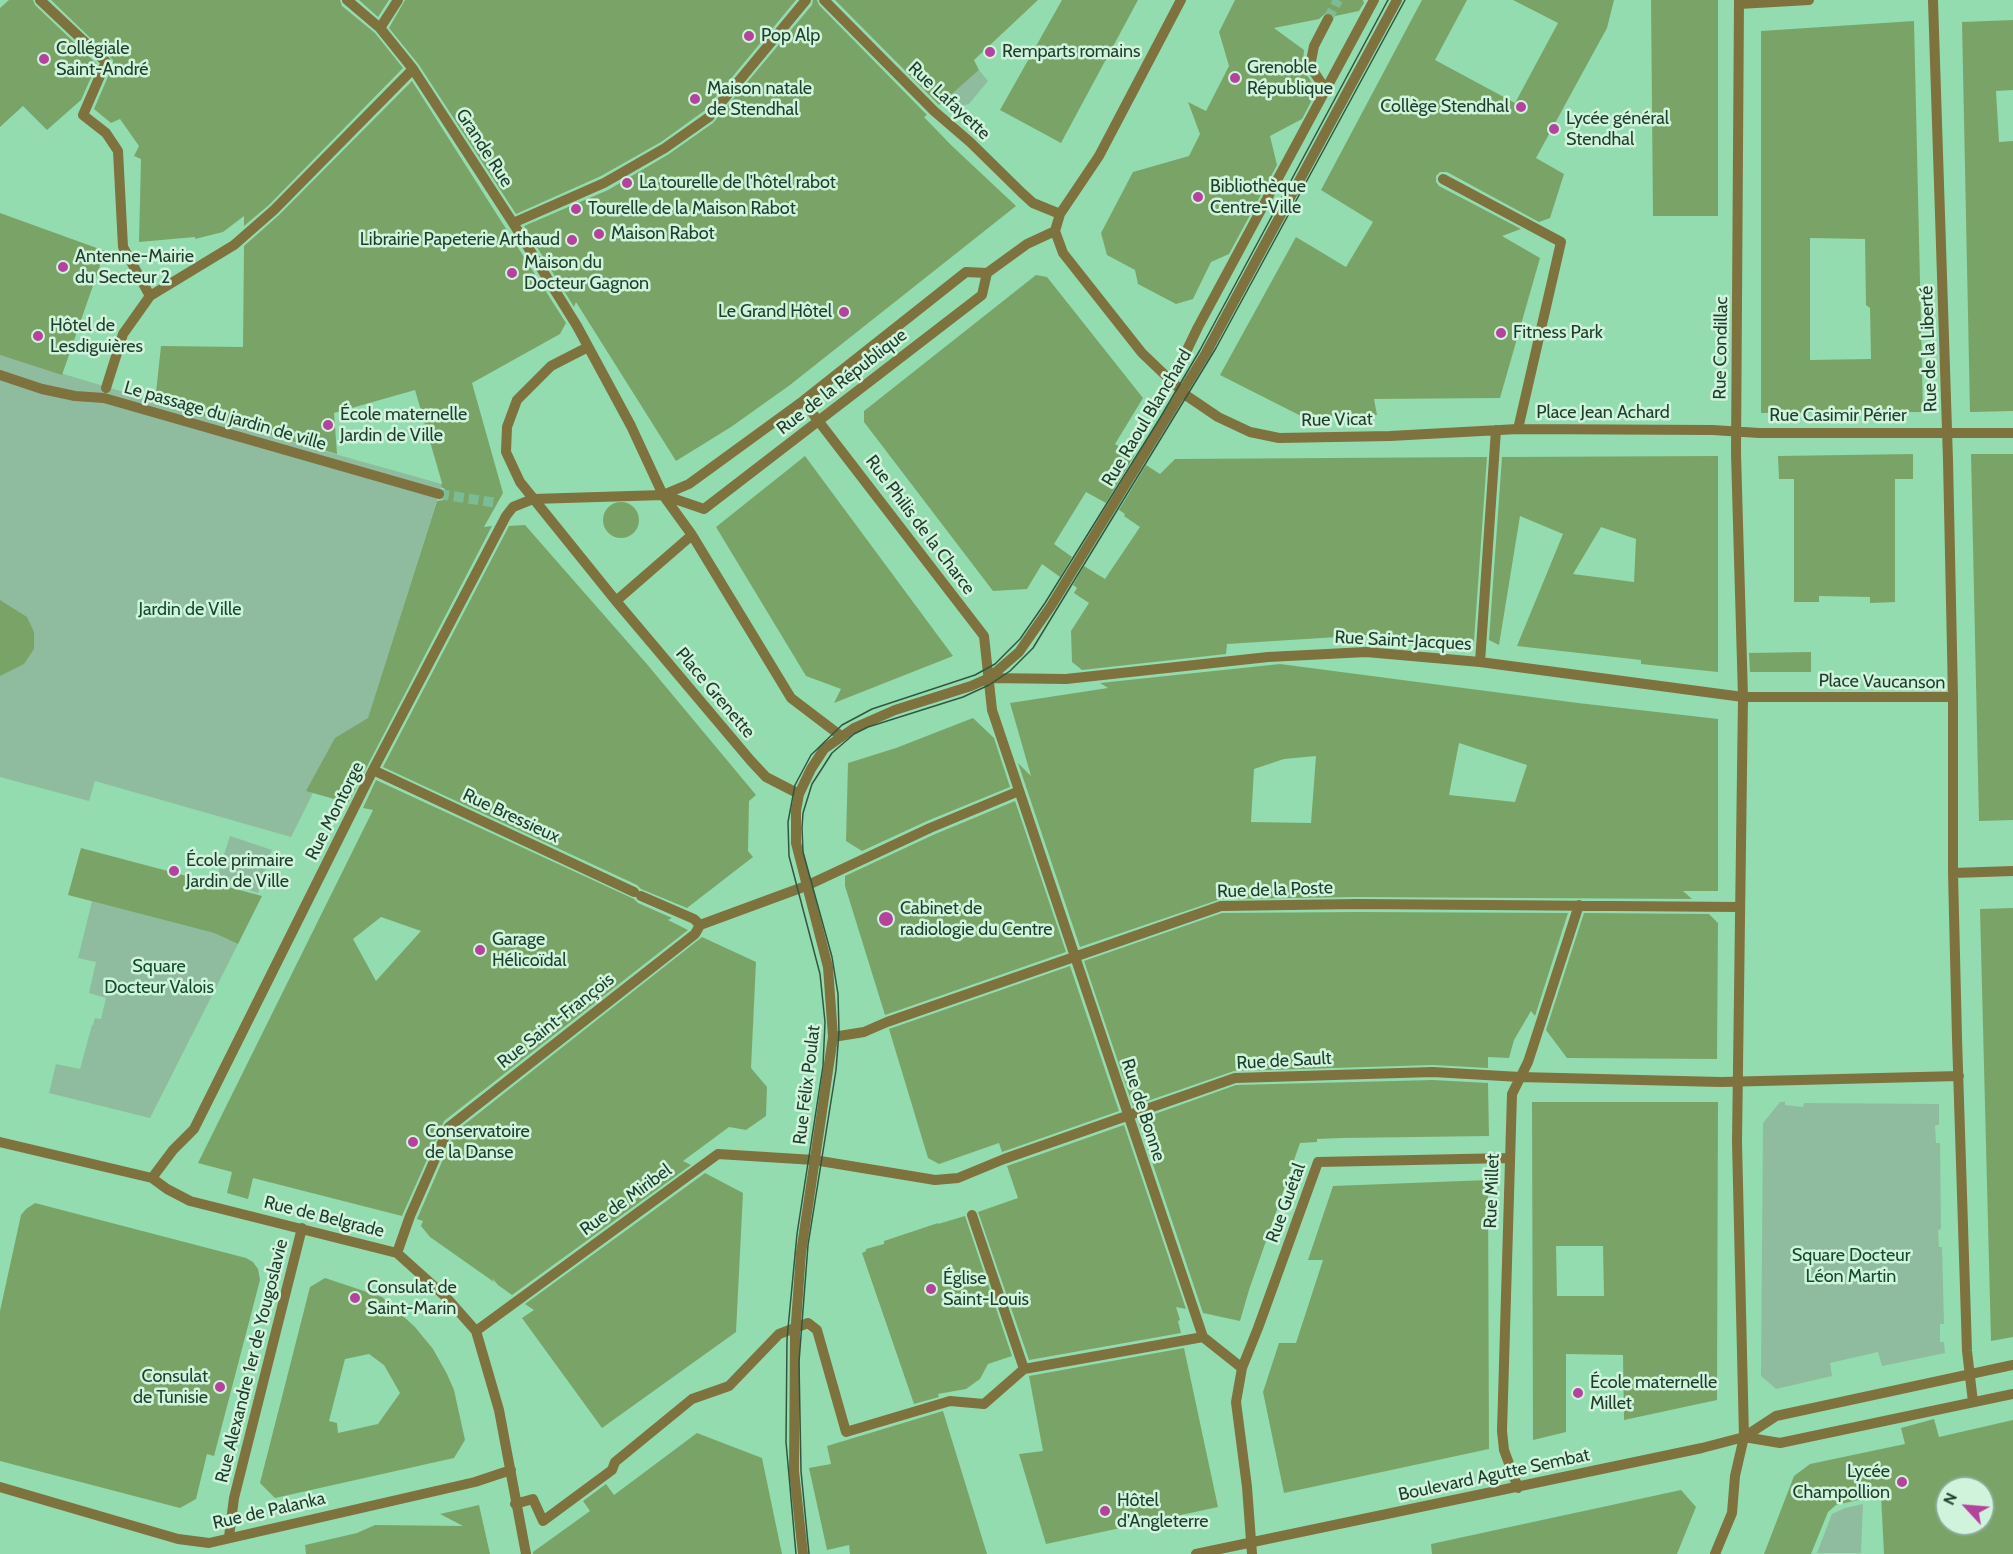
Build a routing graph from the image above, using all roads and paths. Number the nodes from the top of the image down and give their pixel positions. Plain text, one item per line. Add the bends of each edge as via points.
1 (40, 0) edge
2 (347, 0) edge
3 (398, 0) edge
4 (806, 0) edge
5 (824, 0) edge
6 (1181, 0) edge
7 (1374, 0) edge
8 (1397, 0) edge
9 (1809, 0) edge
10 (1933, 0) edge
11 (1739, 2) edge
12 (1328, 19) tunnel mouth
13 (380, 28) junction
14 (413, 69) junction
15 (1326, 90) junction
16 (1443, 179) dead end
17 (1060, 214) junction
18 (513, 223) junction
19 (1055, 231) junction
20 (987, 273) junction
21 (150, 296) junction
22 (588, 347) junction
23 (0, 375) edge
24 (1172, 381) junction
25 (106, 388) dead end
26 (1182, 391) junction
27 (803, 401) junction
28 (820, 421) junction
29 (1518, 429) junction
30 (1496, 430) junction
31 (1736, 431) junction
32 (1948, 433) junction
33 (2013, 433) edge
34 (439, 494) tunnel mouth
35 (663, 495) junction
36 (533, 499) junction
37 (692, 535) junction
38 (616, 601) junction
39 (1480, 662) junction
40 (989, 678) junction
41 (1743, 697) junction
42 (1953, 697) junction
43 (841, 736) junction
44 (824, 749) joint
45 (374, 770) junction
46 (1019, 791) junction
47 (799, 794) junction
48 (2013, 871) edge
49 (1953, 873) junction
50 (806, 886) junction
51 (1579, 905) junction
52 (1740, 907) junction
53 (700, 925) junction
54 (1075, 956) junction
55 (833, 1037) junction
56 (1959, 1076) junction
57 (1520, 1077) junction
58 (1738, 1081) junction
59 (1127, 1115) junction
60 (0, 1145) edge
61 (1510, 1158) junction
62 (814, 1160) junction
63 (152, 1178) junction
64 (972, 1215) dead end
65 (302, 1228) junction
66 (397, 1252) junction
67 (796, 1328) junction
68 (476, 1331) junction
69 (1203, 1336) junction
70 (2013, 1365) edge
71 (1242, 1368) junction
72 (1024, 1369) junction
73 (1970, 1375) junction
74 (2013, 1394) edge
75 (1973, 1402) junction
76 (1744, 1437) junction
77 (511, 1470) junction
78 (0, 1487) edge
79 (1518, 1488) junction
80 (515, 1504) junction
81 (229, 1537) junction
82 (1251, 1548) edge
83 (526, 1554) edge
84 (803, 1554) edge
85 (1196, 1554) edge
86 (1715, 1554) edge

1 - 21 street via 106,62 83,115 106,133 118,151 123,247
2 - 13 street, Grande Rue
3 - 13 street
4 - 18 street via 709,117 604,183
5 - 17 street, Rue Lafayette via 1033,203
6 - 17 street via 1099,156
7 - 15 street, Rue Raoul Blanchard
8 - 26 street, Rue Raoul Blanchard
9 - 11 street
10 - 32 street, Rue de la Liberté
11 - 31 street, Rue Condillac
12 - 15 street via 1314,46 1310,66
13 - 14 street, Grande Rue
14 - 18 street, Grande Rue
14 - 21 street via 274,210 234,245
15 - 24 street, Rue Raoul Blanchard
16 - 29 street, Place Jean Achard via 1561,242
17 - 19 street
18 - 22 street, Grande Rue
19 - 20 street, Rue de la République via 1027,244
19 - 24 street via 1063,253 1142,353
20 - 27 street, Rue de la République via 966,272
20 - 28 street, Rue de la République via 982,295
21 - 25 street via 123,334
22 - 35 street
22 - 36 street, Place Grenette via 551,366 517,400 507,427 506,452
23 - 34 street, Le passage du jardin de ville via 42,389 104,398
24 - 26 street, Rue Vicat
26 - 30 street, Rue Vicat via 1218,417 1250,432 1279,438
26 - 40 street, Rue Raoul Blanchard via 1051,606 1019,652
27 - 28 street, Rue Philis de la Charce
27 - 35 street, Rue de la République via 689,484
28 - 35 street, Rue de la République via 704,509
28 - 40 street, Rue Philis de la Charce via 984,636
29 - 30 street, Rue Vicat
29 - 31 street, Place Jean Achard
30 - 39 street
31 - 32 street, Rue Casimir Périer
31 - 41 street, Rue Condillac
32 - 33 street, Rue Casimir Périer
32 - 42 street, Rue de la Liberté
35 - 36 street
35 - 37 street
36 - 38 street, Place Grenette
36 - 45 street, Rue Montorge via 513,507 506,516
37 - 38 street
37 - 43 street via 791,698
38 - 47 street, Place Grenette via 766,777
39 - 40 street, Rue Saint-Jacques via 1366,652 1268,657 1066,679
39 - 41 street, Rue Saint-Jacques
40 - 43 street, Rue Raoul Blanchard via 895,710
40 - 46 street, Rue de Bonne via 992,710
41 - 42 street, Place Vaucanson
41 - 52 street
42 - 49 street, Place Vaucanson
43 - 44 street, Rue Raoul Blanchard
44 - 47 street, Rue Félix Poulat
45 - 53 street, Rue Bressieux
45 - 63 street, Rue Montorge via 194,1129
46 - 50 street, Rue Saint-François
46 - 54 street, Rue de Bonne
47 - 50 street, Rue Félix Poulat via 796,843
48 - 49 street
49 - 56 street, Place Vaucanson
50 - 53 street, Rue Saint-François
50 - 55 street, Rue Félix Poulat via 828,967
51 - 52 street, Rue de la Poste
51 - 54 street, Rue de la Poste via 1221,906
51 - 57 street, Rue Millet
52 - 58 street
53 - 66 street, Rue Saint-François via 695,934 449,1127
54 - 55 street, Rue de la Poste via 864,1032
54 - 59 street, Rue de Bonne
55 - 62 street, Rue Félix Poulat
56 - 58 street
56 - 73 street
57 - 58 street, Rue de Sault
57 - 59 street, Rue de Sault via 1433,1072 1235,1078
57 - 61 street, Rue Millet via 1512,1094
58 - 76 street
59 - 62 street, Rue de Sault via 958,1178 935,1180
59 - 69 street, Rue de Bonne
60 - 63 street, Rue de Belgrade
61 - 71 street, Rue Guétal via 1318,1162
61 - 79 street, Rue Millet via 1502,1431 1504,1450
62 - 67 street, Rue Félix Poulat via 801,1253
62 - 68 street, Rue de Miribel via 718,1154
63 - 65 street, Rue de Belgrade via 190,1201
64 - 72 street
65 - 66 street, Rue de Belgrade
65 - 81 street, Rue Alexandre 1er de Yougoslavie via 234,1498
66 - 68 street, Rue de Belgrade
67 - 72 street via 808,1323 817,1330 846,1432 950,1401 984,1404
67 - 80 street via 779,1334 729,1386 692,1399 615,1462 612,1470 543,1521 533,1499
67 - 84 street, Rue Félix Poulat via 794,1471
68 - 77 street, Rue de Belgrade via 499,1410
69 - 71 street
69 - 72 street
70 - 73 street, Boulevard Agutte Sembat
71 - 82 street via 1236,1402
73 - 75 street
73 - 76 street, Boulevard Agutte Sembat via 1776,1416
74 - 75 street, Boulevard Agutte Sembat
75 - 76 street, Boulevard Agutte Sembat via 1780,1443
76 - 79 street, Boulevard Agutte Sembat
76 - 86 street via 1732,1513
77 - 80 street, Rue de Belgrade
77 - 81 street, Rue de Palanka via 475,1482
78 - 81 street, Rue de Palanka via 178,1539 209,1542
79 - 82 street, Boulevard Agutte Sembat
80 - 83 street, Rue de Belgrade
82 - 85 street, Boulevard Agutte Sembat

